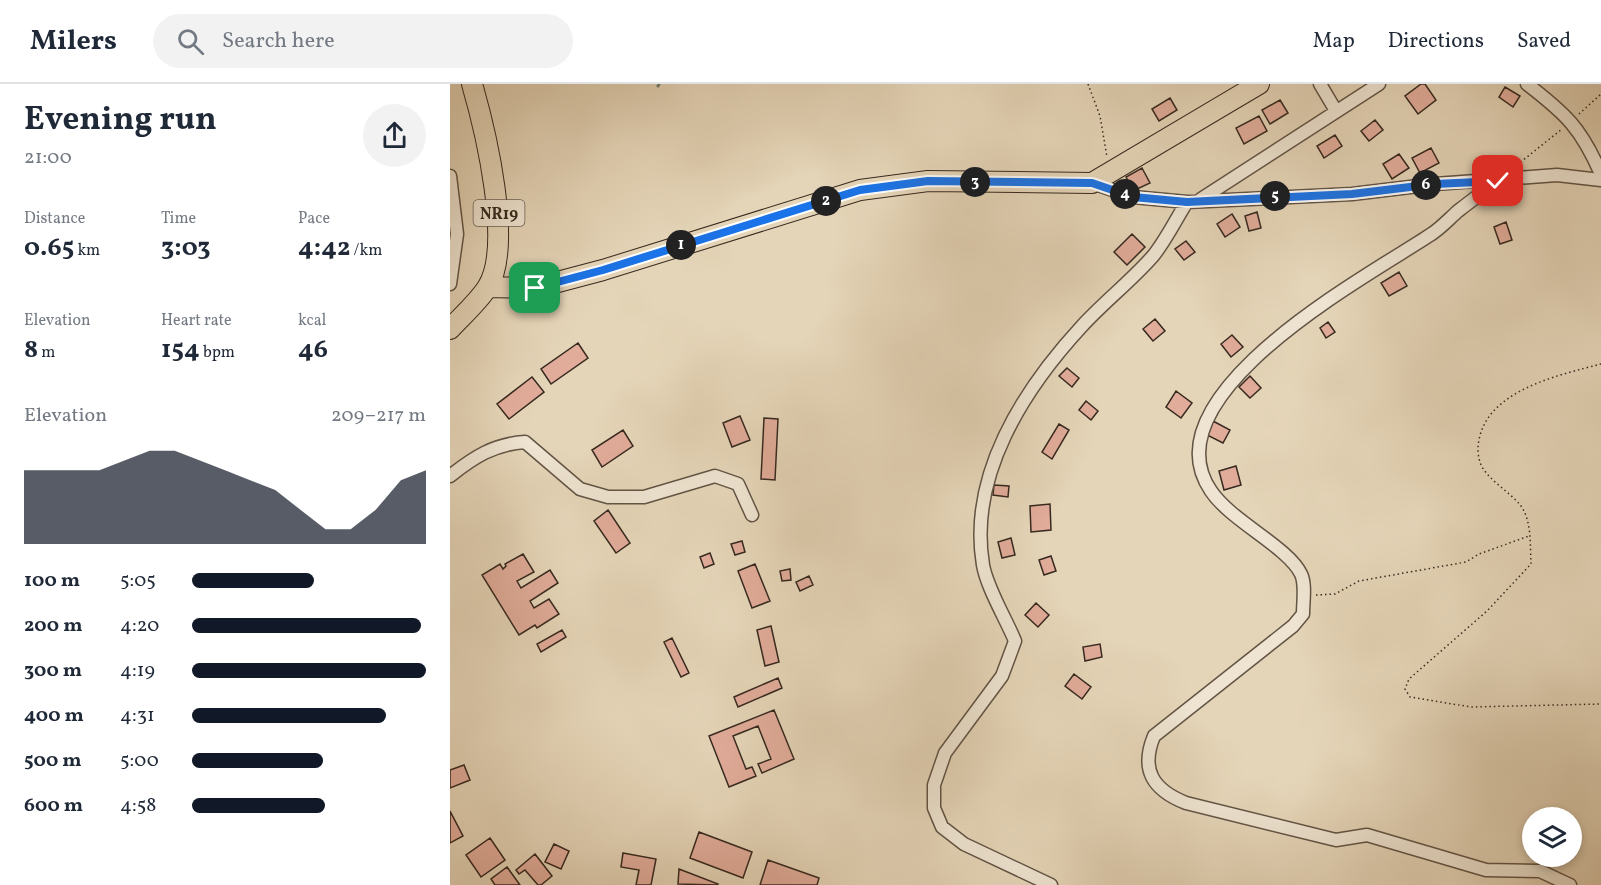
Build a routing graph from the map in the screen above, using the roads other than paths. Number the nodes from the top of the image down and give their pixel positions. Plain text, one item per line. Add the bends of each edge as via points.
1 (472, 84) edge
2 (1259, 84) edge
3 (1320, 84) edge
4 (1380, 84) edge
5 (1527, 84) edge
6 (1336, 111) junction
7 (1601, 174) edge
8 (450, 176) edge
9 (1101, 178) junction
10 (1601, 180) edge
11 (1498, 181) junction
12 (1193, 201) junction
13 (450, 284) edge
14 (488, 287) junction
15 (450, 329) edge
16 (450, 476) edge
17 (752, 515) dead end
18 (1051, 885) edge
19 (1570, 885) edge

1 - 14 main road, NR19 via 484,127 499,214 496,258
2 - 9 main road
3 - 6 street
4 - 6 street
5 - 7 street via 1565,113
6 - 12 street
8 - 13 street via 457,234
9 - 12 street via 1133,197
9 - 14 main road via 928,181 860,190 535,288
10 - 11 street via 1557,175
11 - 12 street via 1352,194
11 - 19 street via 1432,234 1276,337 1254,357 1214,410 1198,444 1198,466 1211,491 1226,508 1291,560 1302,575 1303,614 1154,736 1147,767 1169,796 1186,803 1336,840 1367,835 1486,870 1540,871
12 - 18 street via 1154,255 1081,327 1031,391 1004,437 987,478 980,523 983,568 1015,641 1002,676 986,702 945,753 934,785 934,808 942,828 964,844
14 - 15 main road, NR19
16 - 17 street via 502,443 525,442 580,489 608,497 644,497 715,476 738,484

